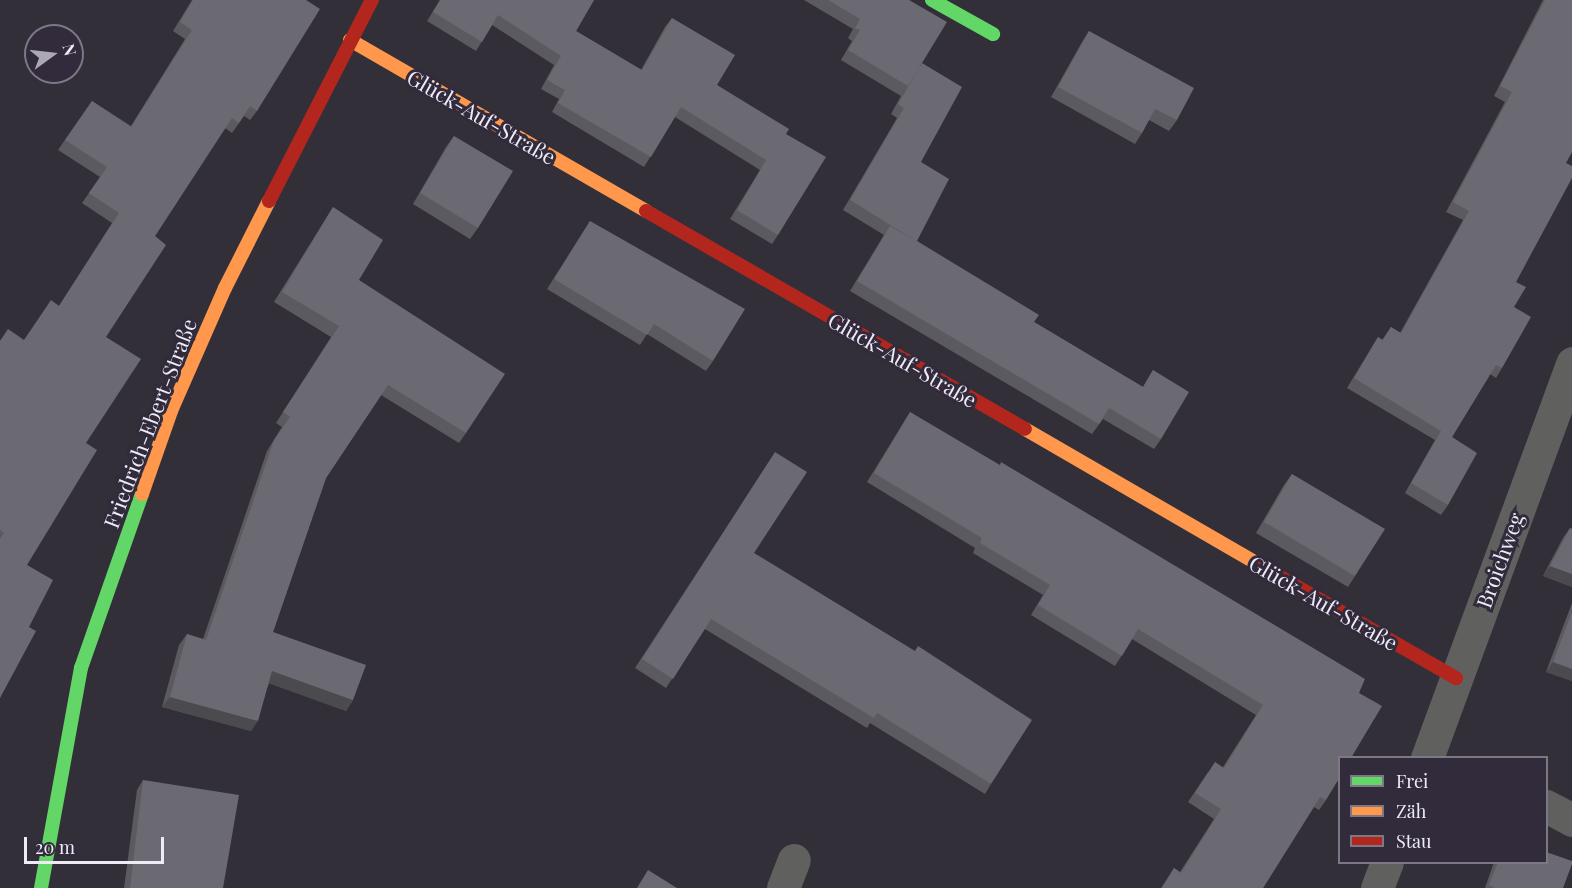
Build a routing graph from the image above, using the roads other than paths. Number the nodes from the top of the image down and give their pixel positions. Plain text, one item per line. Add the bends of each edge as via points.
1 (372, 0) edge
2 (932, 0) edge
3 (993, 34) dead end
4 (350, 40) junction
5 (1572, 363) edge
6 (1456, 678) junction
7 (1438, 753) edge
8 (1548, 807) edge
9 (1572, 820) edge
10 (1386, 864) edge
11 (41, 888) edge
12 (1377, 888) edge

1 - 4 street, Friedrich-Ebert-Straße
2 - 3 street
4 - 6 street, Glück-Auf-Straße
4 - 11 street, Friedrich-Ebert-Straße via 225,288 171,411 81,668
5 - 6 street, Broichweg
6 - 7 street, Broichweg
8 - 9 street
10 - 12 street

